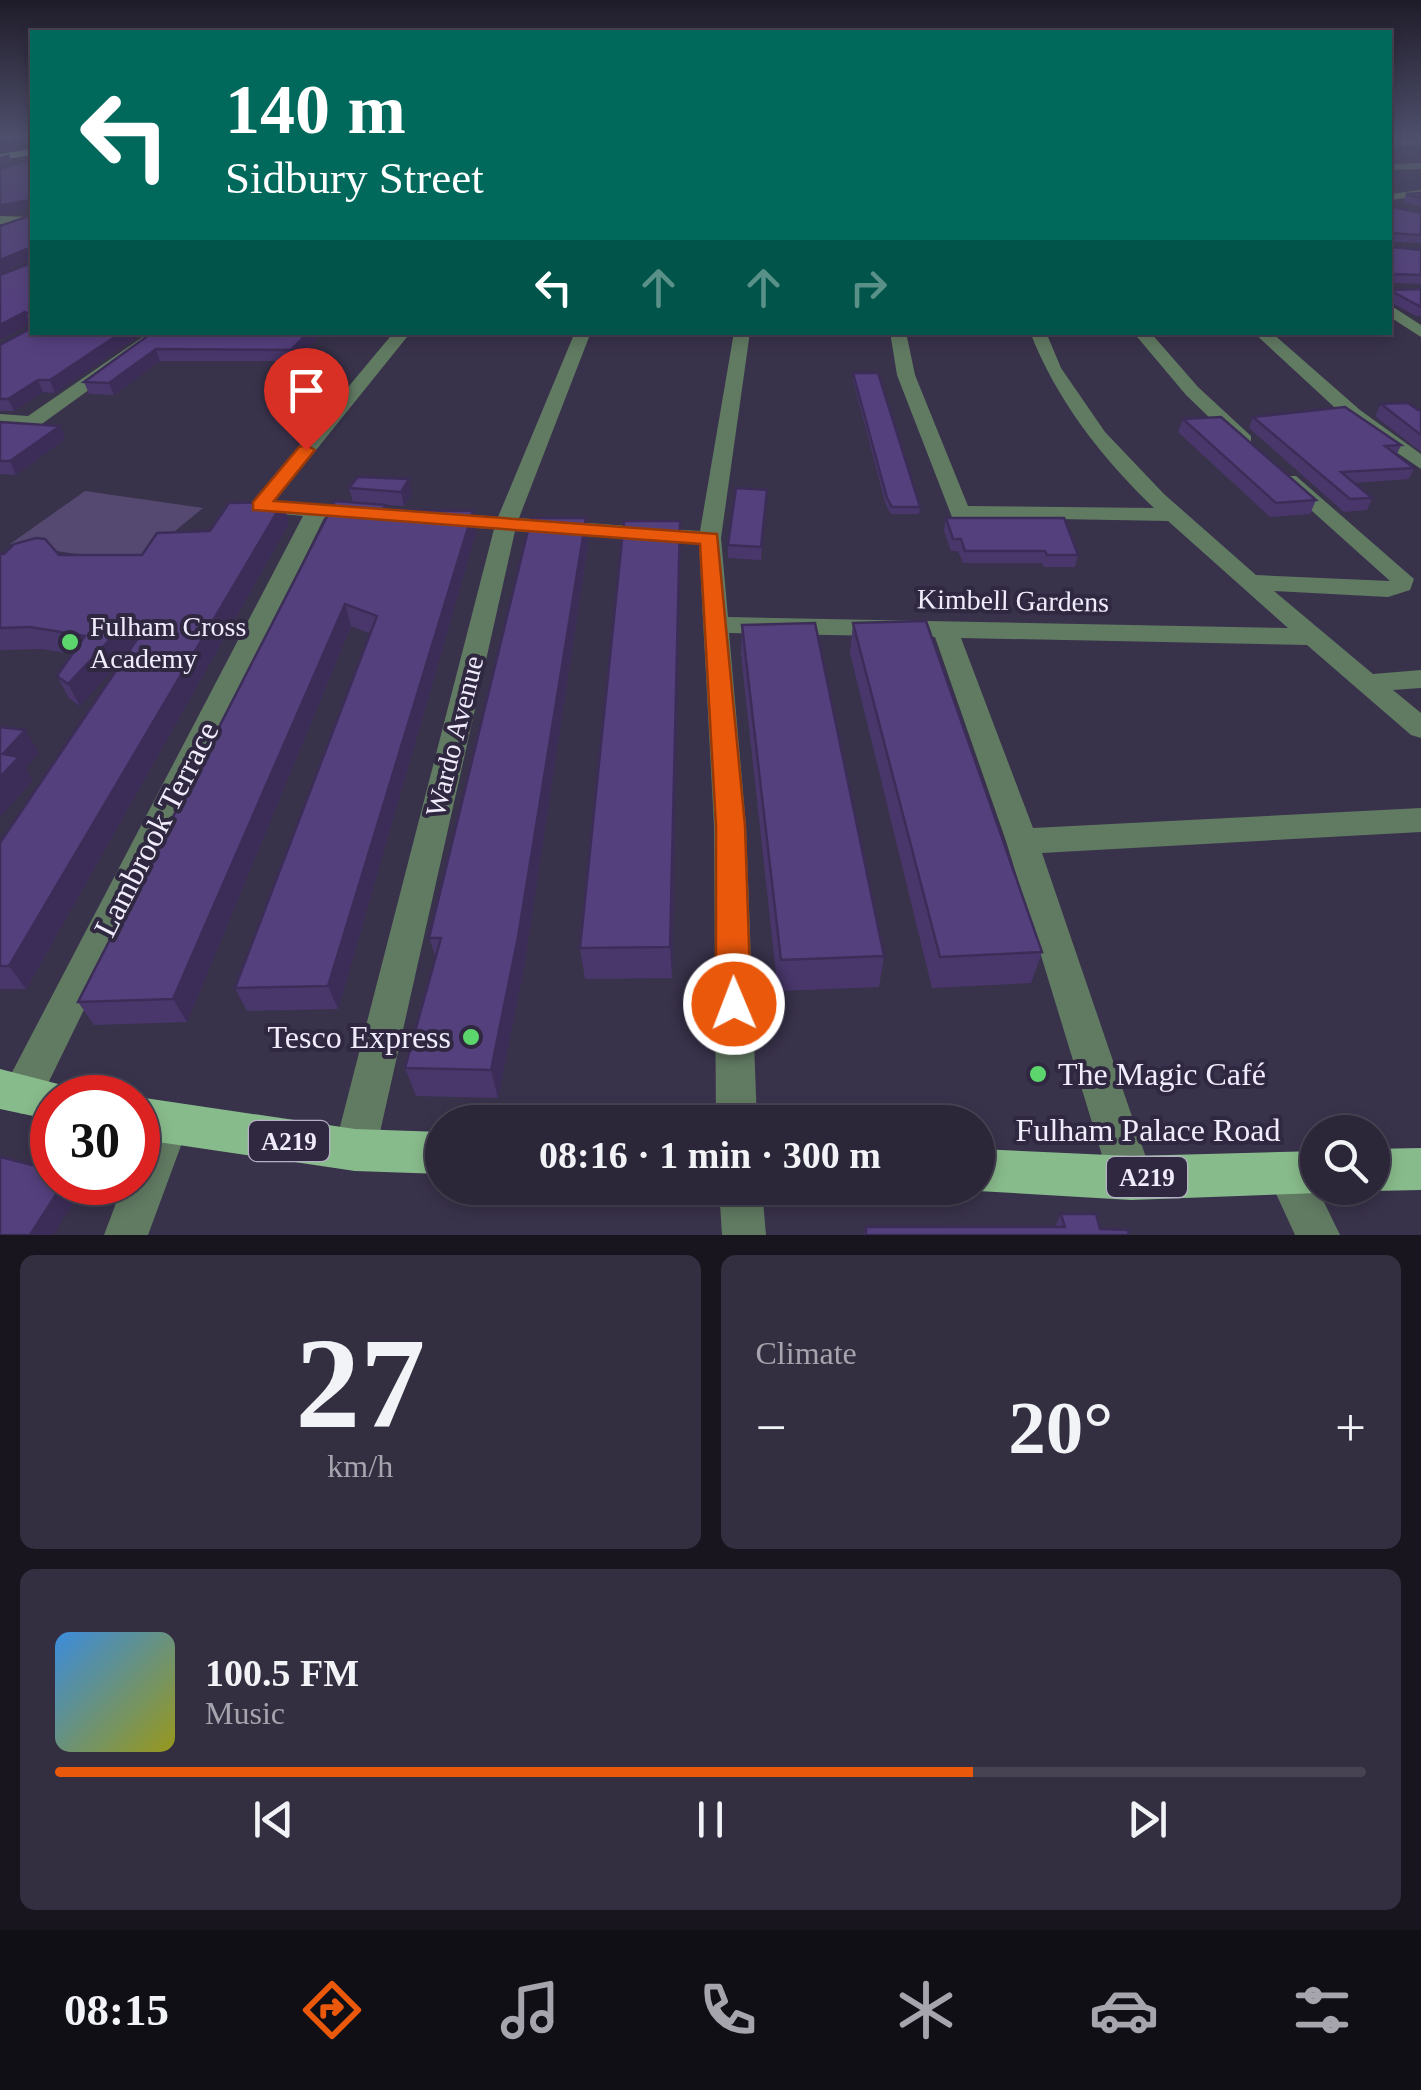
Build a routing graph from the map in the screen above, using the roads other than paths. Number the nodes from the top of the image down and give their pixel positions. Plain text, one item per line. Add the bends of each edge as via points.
1 (1392, 208) edge
2 (1406, 211) edge
3 (0, 220) edge
4 (29, 220) edge
5 (0, 230) edge
6 (1392, 311) edge
7 (1421, 332) edge
8 (157, 335) edge
9 (401, 335) edge
10 (583, 335) edge
11 (742, 335) edge
12 (899, 335) edge
13 (1040, 335) edge
14 (1144, 335) edge
15 (1264, 335) edge
16 (0, 420) edge
17 (32, 422) junction
18 (0, 444) edge
19 (1421, 463) edge
20 (316, 512) junction
21 (354, 514) edge
22 (1175, 515) junction
23 (411, 518) edge
24 (506, 524) junction
25 (710, 538) junction
26 (1250, 582) junction
27 (714, 625) junction
28 (945, 629) junction
29 (1310, 637) junction
30 (1421, 679) edge
31 (1367, 683) junction
32 (1421, 728) edge
33 (1421, 820) edge
34 (1022, 841) junction
35 (25, 1094) edge
36 (736, 1105) edge
37 (160, 1122) edge
38 (355, 1150) junction
39 (425, 1152) edge
40 (1421, 1168) edge
41 (1390, 1169) edge
42 (995, 1171) edge
43 (1300, 1173) edge
44 (1130, 1178) junction
45 (133, 1205) edge
46 (742, 1205) edge
47 (1311, 1205) edge
48 (126, 1235) edge
49 (744, 1235) edge
50 (1318, 1235) edge

1 - 2 main road
3 - 4 street
4 - 5 street
6 - 7 street
8 - 17 street
9 - 20 street via 260,506
10 - 24 street, Wardo Avenue
11 - 25 street
12 - 22 street via 906,375 960,512
13 - 22 street via 1070,395 1108,448
14 - 26 street via 1264,459 1402,579 1388,590
15 - 19 street via 1353,414
16 - 17 street
17 - 18 street
20 - 21 street
20 - 35 street, Lambrook Terrace
22 - 26 street
23 - 24 street
24 - 25 street
24 - 38 street, Wardo Avenue
25 - 27 street
26 - 29 street
27 - 28 street, Kimbell Gardens
27 - 36 street via 730,826
28 - 29 street, Kimbell Gardens
28 - 34 street
29 - 31 street
30 - 31 street
31 - 32 street
33 - 34 street
34 - 44 street
37 - 38 main road, A219
38 - 39 main road, A219
40 - 41 main road
42 - 44 main road, Fulham Palace Road / A219
43 - 44 main road, Fulham Palace Road / A219
45 - 48 street
46 - 49 street
47 - 50 street

